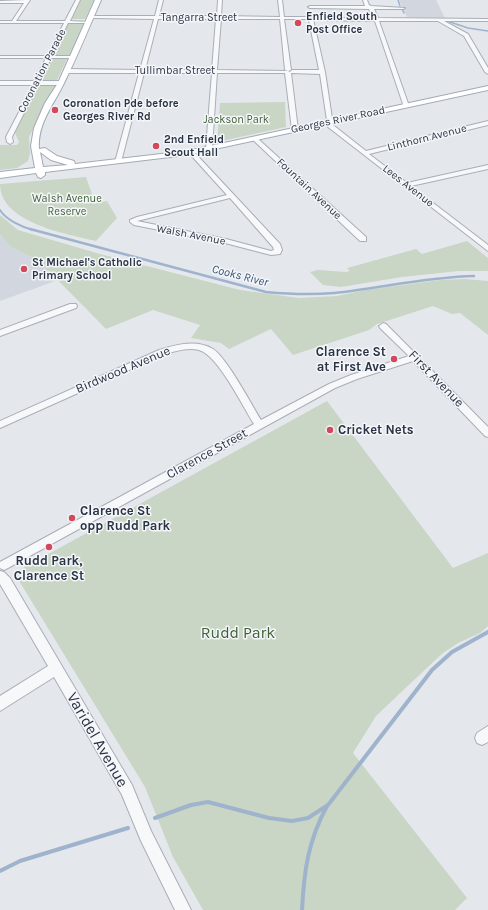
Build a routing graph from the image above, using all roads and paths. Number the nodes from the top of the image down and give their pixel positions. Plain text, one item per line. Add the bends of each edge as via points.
1 (78, 0) edge
2 (98, 0) edge
3 (160, 0) edge
4 (220, 0) edge
5 (280, 0) edge
6 (308, 0) edge
7 (365, 0) edge
8 (27, 1) edge
9 (0, 2) edge
10 (310, 7) junction
11 (371, 8) junction
12 (403, 8) dead end
13 (156, 18) junction
14 (218, 18) junction
15 (282, 18) junction
16 (311, 18) junction
17 (376, 19) junction
18 (90, 20) junction
19 (438, 20) junction
20 (488, 20) edge
21 (0, 22) edge
22 (13, 22) junction
23 (67, 22) junction
24 (0, 57) edge
25 (50, 57) junction
26 (73, 57) junction
27 (67, 71) junction
28 (141, 71) junction
29 (215, 71) junction
30 (288, 72) junction
31 (322, 72) junction
32 (488, 72) edge
33 (0, 83) edge
34 (36, 83) junction
35 (61, 83) junction
36 (488, 88) edge
37 (406, 106) junction
38 (330, 122) junction
39 (488, 123) edge
40 (295, 130) junction
41 (254, 138) junction
42 (10, 142) dead end
43 (209, 148) junction
44 (40, 152) junction
45 (189, 152) junction
46 (365, 153) junction
47 (118, 162) junction
48 (93, 164) junction
49 (488, 167) edge
50 (42, 172) junction
51 (1, 177) edge
52 (407, 185) junction
53 (231, 196) junction
54 (363, 239) dead end
55 (488, 249) edge
56 (73, 306) dead end
57 (383, 326) dead end
58 (0, 333) edge
59 (415, 357) junction
60 (0, 425) edge
61 (259, 425) junction
62 (488, 433) edge
63 (1, 569) edge
64 (56, 668) junction
65 (0, 704) edge
66 (181, 909) edge

1 - 23 street, Coronation Parade
2 - 18 main road, Coronation Parade
3 - 13 street
4 - 14 street
5 - 15 street
6 - 10 street
7 - 11 street
8 - 9 street
8 - 22 street
10 - 11 street
10 - 16 street
11 - 12 street
11 - 17 street
13 - 14 street, Tangarra Street
13 - 18 street, Tangarra Street
13 - 28 street
14 - 15 street, Tangarra Street
14 - 29 street
15 - 16 street, Tangarra Street
15 - 30 street
16 - 17 street, Tangarra Street
16 - 31 street
17 - 19 street, Tangarra Street
17 - 37 street
18 - 23 street, Tangarra Street
18 - 26 main road, Coronation Parade
19 - 20 street, Tangarra Street
19 - 32 street via 466,35
21 - 22 street, Tangarra Street
22 - 23 street, Tangarra Street
23 - 25 street, Coronation Parade
24 - 25 street
25 - 26 street
25 - 34 street, Coronation Parade
26 - 27 main road, Coronation Parade
27 - 28 street, Tullimbar Street
27 - 35 main road, Coronation Parade
28 - 29 street, Tullimbar Street
28 - 47 street
29 - 30 street, Tullimbar Street
29 - 43 street
30 - 31 street, Tullimbar Street
30 - 40 street
31 - 38 street
33 - 34 street
34 - 35 street
34 - 42 street, Coronation Parade via 9,138
35 - 44 main road, Coronation Parade via 35,137 35,145
36 - 37 main road, Georges River Road
37 - 38 main road, Georges River Road
38 - 40 main road, Georges River Road
38 - 46 street, Lees Avenue via 331,127
39 - 46 street, Linthorn Avenue
40 - 41 main road, Georges River Road
41 - 43 main road, Georges River Road
41 - 54 street, Fountain Avenue
43 - 45 main road, Georges River Road
44 - 48 main road via 58,160
44 - 50 main road, Coronation Parade
44 - 51 main road via 29,165
45 - 47 main road, Georges River Road
45 - 50 main road, Georges River Road via 150,161
45 - 53 street, Walsh Avenue
46 - 52 street, Lees Avenue
47 - 48 main road, Georges River Road
48 - 50 main road, Georges River Road
49 - 52 street
50 - 51 main road
52 - 55 street, Lees Avenue
53 - 53 street, Walsh Avenue via 276,246 277,252 271,253 226,241 139,225 132,220
56 - 58 street
57 - 59 street, First Avenue
59 - 61 street, Clarence Street via 332,386
59 - 62 street, First Avenue
60 - 61 street, Birdwood Avenue via 162,352 182,346 197,346 211,351
61 - 63 street, Clarence Street
63 - 64 street, Varidel Avenue
64 - 65 street
64 - 66 street, Varidel Avenue via 127,790

